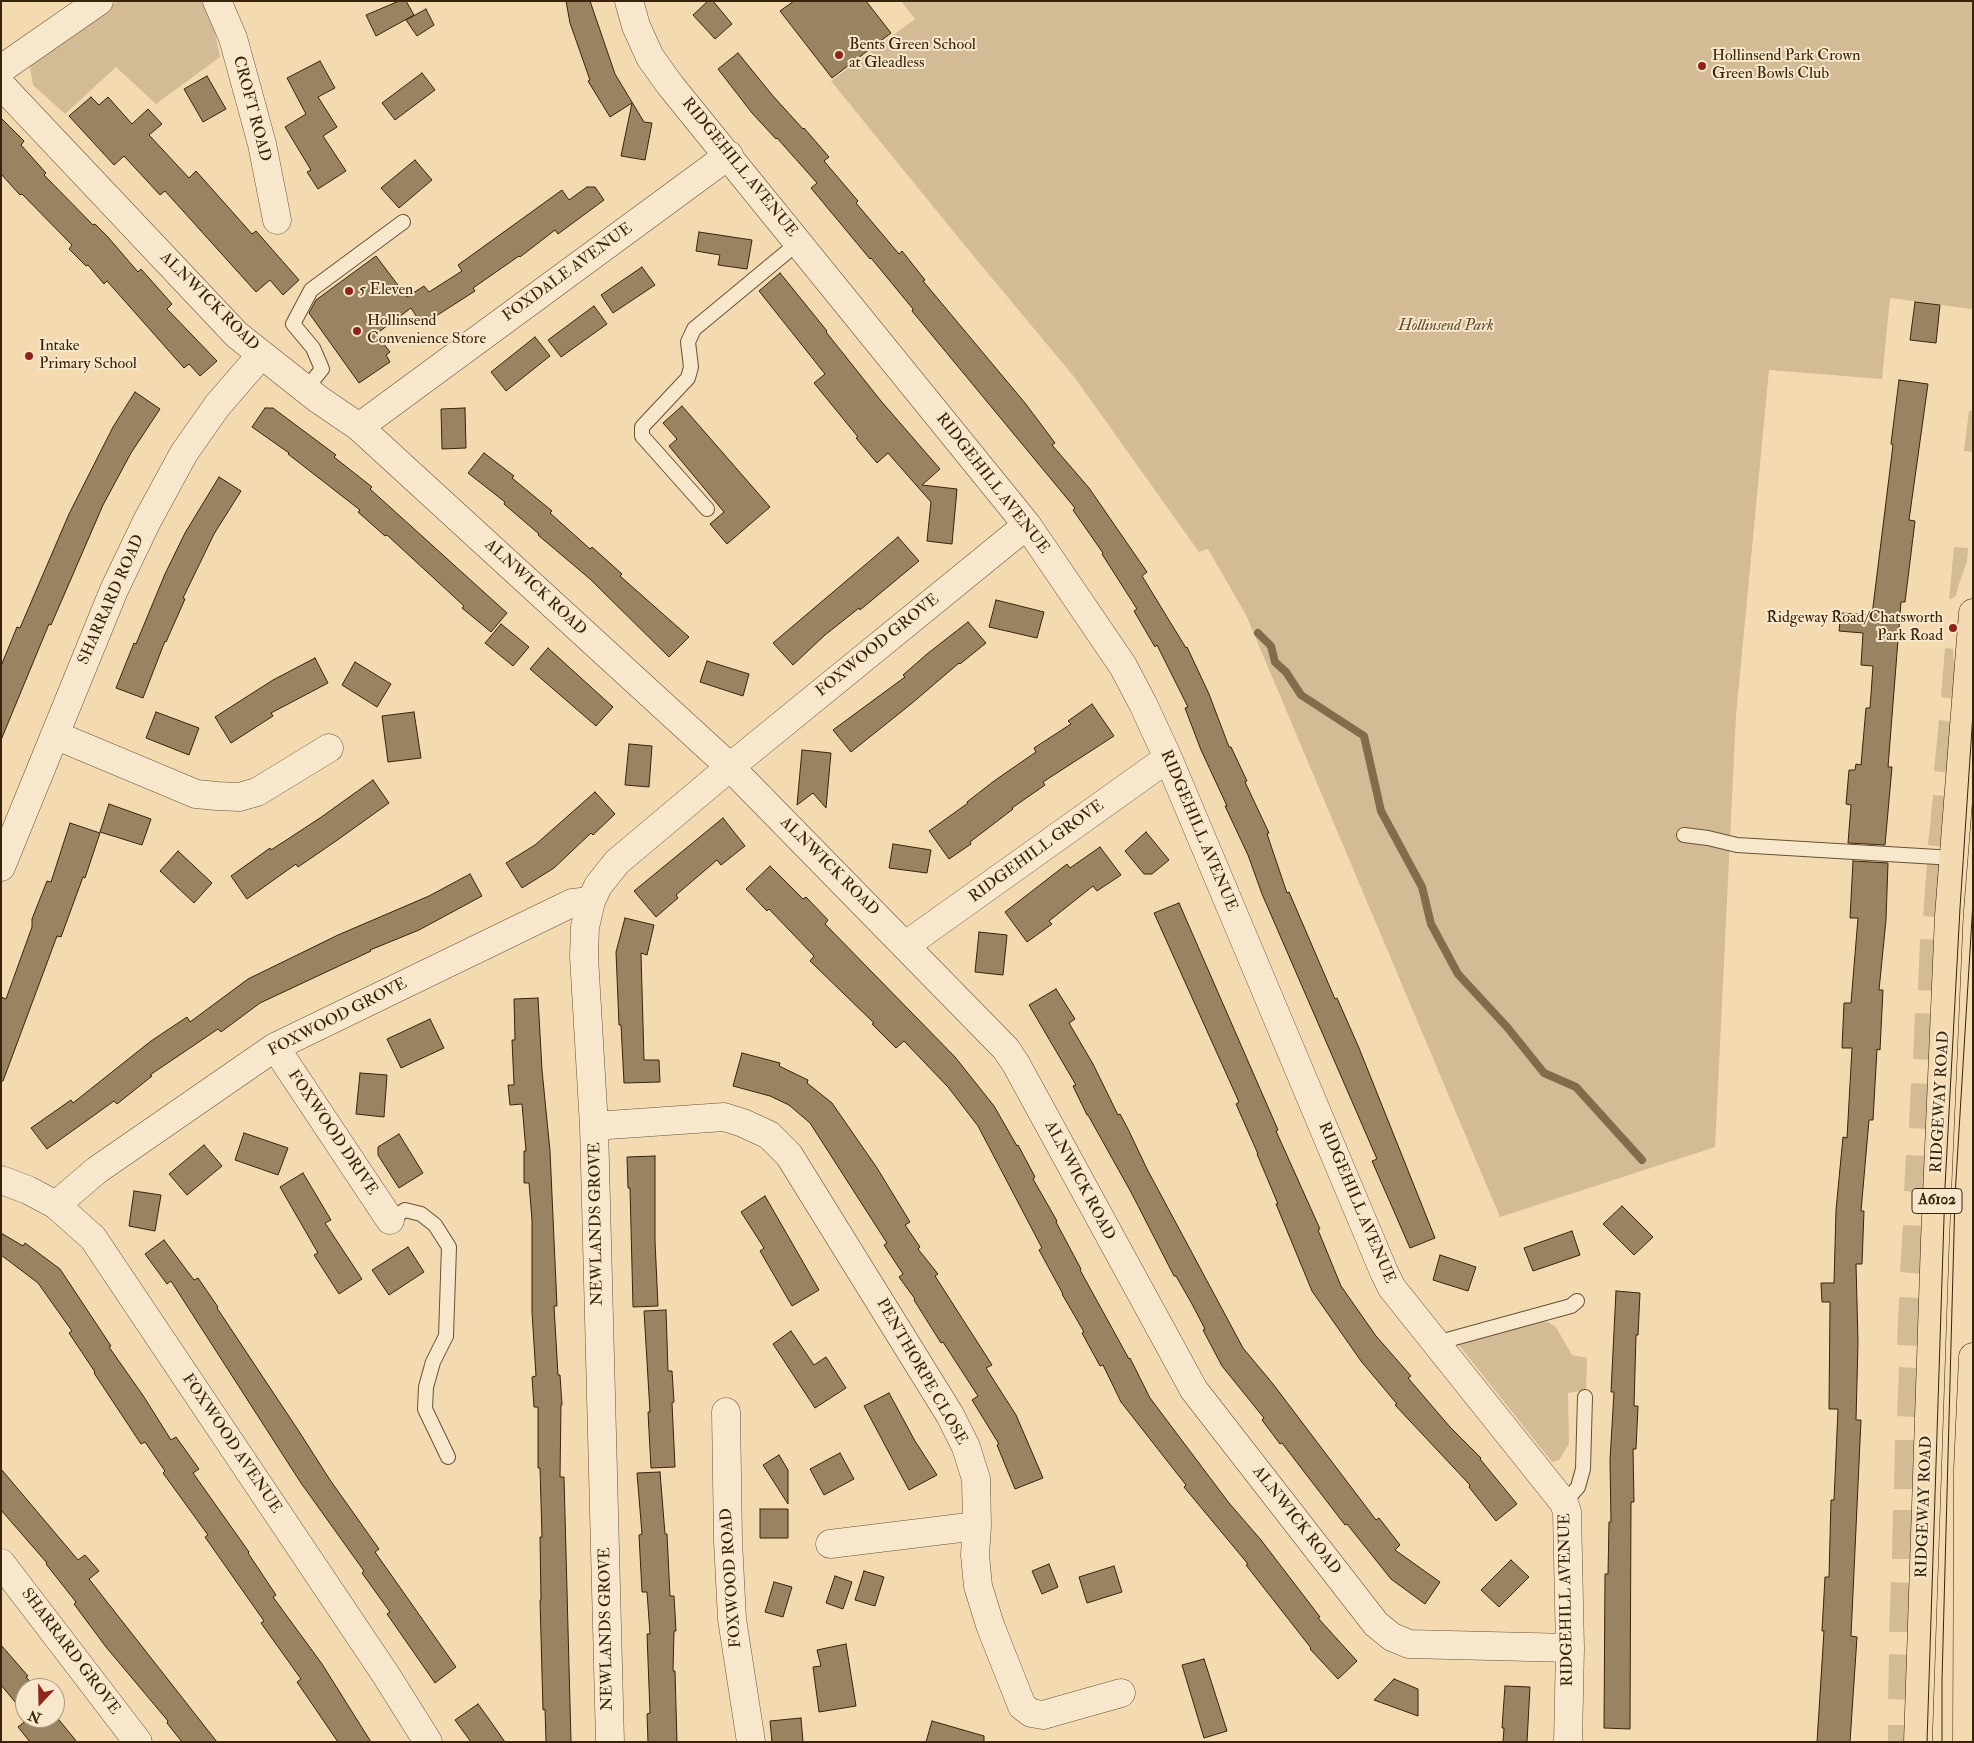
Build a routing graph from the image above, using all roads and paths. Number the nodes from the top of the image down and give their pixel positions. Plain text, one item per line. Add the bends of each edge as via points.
1 (99, 1) edge
2 (217, 1) edge
3 (629, 1) edge
4 (1, 69) edge
5 (1, 85) edge
6 (729, 155) junction
7 (277, 220) dead end
8 (403, 222) dead end
9 (799, 242) junction
10 (261, 354) junction
11 (306, 389) junction
12 (359, 427) junction
13 (708, 509) dead end
14 (1027, 525) junction
15 (1973, 614) edge
16 (55, 735) junction
17 (329, 748) dead end
18 (1168, 758) junction
19 (730, 767) junction
20 (1684, 835) dead end
21 (1954, 858) junction
22 (1, 867) edge
23 (591, 901) junction
24 (906, 945) junction
25 (275, 1047) junction
26 (594, 1126) junction
27 (1, 1180) edge
28 (56, 1205) junction
29 (390, 1220) joint
30 (1577, 1301) dead end
31 (1436, 1343) junction
32 (1973, 1357) edge
33 (1585, 1397) dead end
34 (726, 1412) dead end
35 (448, 1457) dead end
36 (1564, 1503) junction
37 (977, 1526) junction
38 (830, 1544) dead end
39 (1, 1564) edge
40 (1570, 1648) junction
41 (1121, 1693) dead end
42 (138, 1742) edge
43 (428, 1742) edge
44 (610, 1742) edge
45 (751, 1742) edge
46 (1568, 1742) edge
47 (1918, 1742) edge
48 (1967, 1742) edge

1 - 4 street
2 - 7 street, CROFT ROAD via 233,38 262,144
3 - 6 street, RIDGEHILL AVENUE via 650,57
5 - 10 street, ALNWICK ROAD via 237,335
6 - 9 street, RIDGEHILL AVENUE
6 - 12 street, FOXDALE AVENUE
8 - 11 lane via 311,290 293,324 313,348 322,369
9 - 13 lane via 694,329 688,342 691,367 688,378 642,427 642,436
9 - 14 street, RIDGEHILL AVENUE
10 - 11 street, ALNWICK ROAD
10 - 16 street, SHARRARD ROAD via 216,406 184,453 156,504 114,590
11 - 12 street, ALNWICK ROAD
12 - 19 street, ALNWICK ROAD
14 - 18 street, RIDGEHILL AVENUE via 1123,666
14 - 19 street, FOXWOOD GROVE
15 - 21 highway, RIDGEWAY ROAD / A6102
16 - 17 street via 196,794 216,796 239,797 257,792
16 - 22 street, SHARRARD ROAD
18 - 24 street, RIDGEHILL GROVE
18 - 31 street, RIDGEHILL AVENUE via 1384,1272 1392,1288
19 - 23 street, NEWLANDS GROVE via 617,862
19 - 24 street, ALNWICK ROAD
20 - 21 lane via 1737,845
21 - 47 highway, RIDGEWAY ROAD / A6102 via 1935,1241
23 - 25 street, FOXWOOD GROVE via 572,903
23 - 26 street, NEWLANDS GROVE via 585,927 584,956
24 - 40 street, ALNWICK ROAD via 1006,1049 1194,1390 1376,1624 1392,1637 1409,1644
25 - 28 street, FOXWOOD GROVE via 96,1170
25 - 29 street, FOXWOOD DRIVE
26 - 37 street, PENTHORPE CLOSE via 724,1117 744,1122 769,1135 789,1155 950,1415 966,1447 976,1479
26 - 44 street, NEWLANDS GROVE
27 - 28 street, FOXWOOD AVENUE
28 - 43 street, FOXWOOD AVENUE via 93,1238
29 - 35 lane via 405,1210 421,1214 435,1225 448,1247 446,1336 433,1362 426,1387 425,1409
30 - 31 lane via 1571,1306
31 - 36 street, RIDGEHILL AVENUE
32 - 48 highway via 1968,1470
33 - 36 lane via 1583,1469 1578,1487
34 - 45 street, FOXWOOD ROAD via 732,1619
36 - 40 street, RIDGEHILL AVENUE via 1567,1512
37 - 38 street
37 - 41 street, PENTHORPE CLOSE via 978,1586 1022,1706 1031,1713 1043,1715
39 - 42 street, SHARRARD GROVE
40 - 46 street, RIDGEHILL AVENUE

